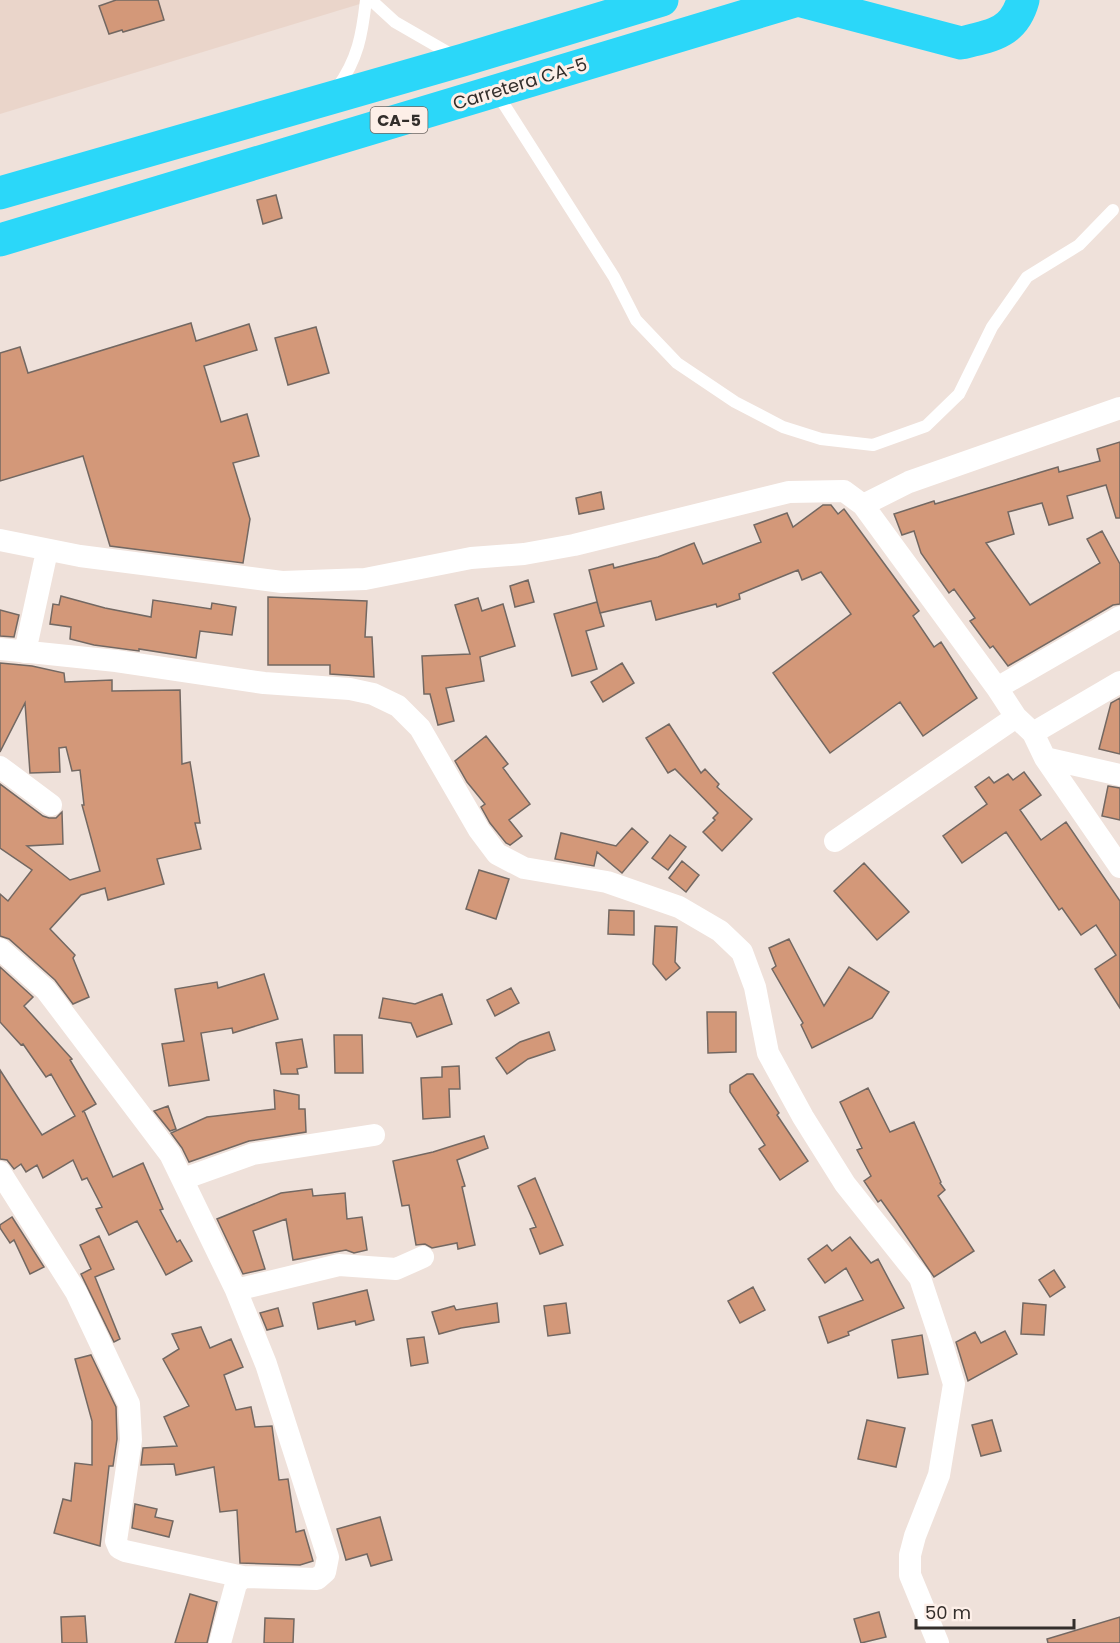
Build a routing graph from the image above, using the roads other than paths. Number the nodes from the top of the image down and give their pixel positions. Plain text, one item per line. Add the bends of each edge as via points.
1 (366, 0) edge
2 (371, 0) edge
3 (662, 0) edge
4 (798, 0) edge
5 (1023, 0) edge
6 (463, 60) junction
7 (494, 92) junction
8 (330, 99) junction
9 (0, 193) edge
10 (1113, 210) dead end
11 (0, 240) edge
12 (1120, 408) edge
13 (862, 505) junction
14 (0, 540) edge
15 (47, 551) junction
16 (1120, 617) edge
17 (0, 649) edge
18 (25, 652) junction
19 (1120, 682) edge
20 (997, 688) junction
21 (1016, 717) junction
22 (1033, 733) junction
23 (1045, 758) junction
24 (0, 767) edge
25 (1120, 775) edge
26 (51, 806) dead end
27 (836, 841) dead end
28 (1120, 867) edge
29 (0, 950) edge
30 (374, 1135) dead end
31 (0, 1172) edge
32 (183, 1179) junction
33 (423, 1257) dead end
34 (236, 1290) junction
35 (243, 1577) junction
36 (220, 1643) edge
37 (938, 1643) edge

1 - 8 lane via 359,46 350,71
2 - 6 lane via 395,22
3 - 6 highway, CA-5
4 - 5 highway via 961,43 1010,27
4 - 7 highway, Carretera CA-5 / CA-5
6 - 8 highway, CA-5
7 - 10 lane via 601,255 636,320 677,363 745,407 783,427 821,439 873,445 926,426 959,394 992,327 1027,277 1079,245
7 - 11 highway, Carretera CA-5 / CA-5
8 - 9 highway, CA-5
12 - 13 street via 909,482
13 - 15 street via 844,491 789,492 573,545 471,558 365,579 282,582
13 - 20 street
14 - 15 street
15 - 18 street
16 - 20 street
17 - 18 street
18 - 37 street via 373,693 398,706 420,728 497,854 524,868 607,882 679,907 720,931 742,952 755,987 768,1053 845,1184 920,1278 954,1384 939,1475 910,1555 910,1575
19 - 22 street
20 - 21 street
21 - 22 street
21 - 27 street
22 - 23 street
23 - 25 street
23 - 28 street
24 - 26 street
29 - 32 street via 45,990 170,1154
30 - 32 street via 253,1154
31 - 35 street via 76,1293 129,1404 131,1440 116,1541 119,1548
32 - 34 street
33 - 34 street via 396,1269 339,1265
34 - 35 street via 266,1364 328,1557 326,1572 317,1579
35 - 36 street via 236,1584

